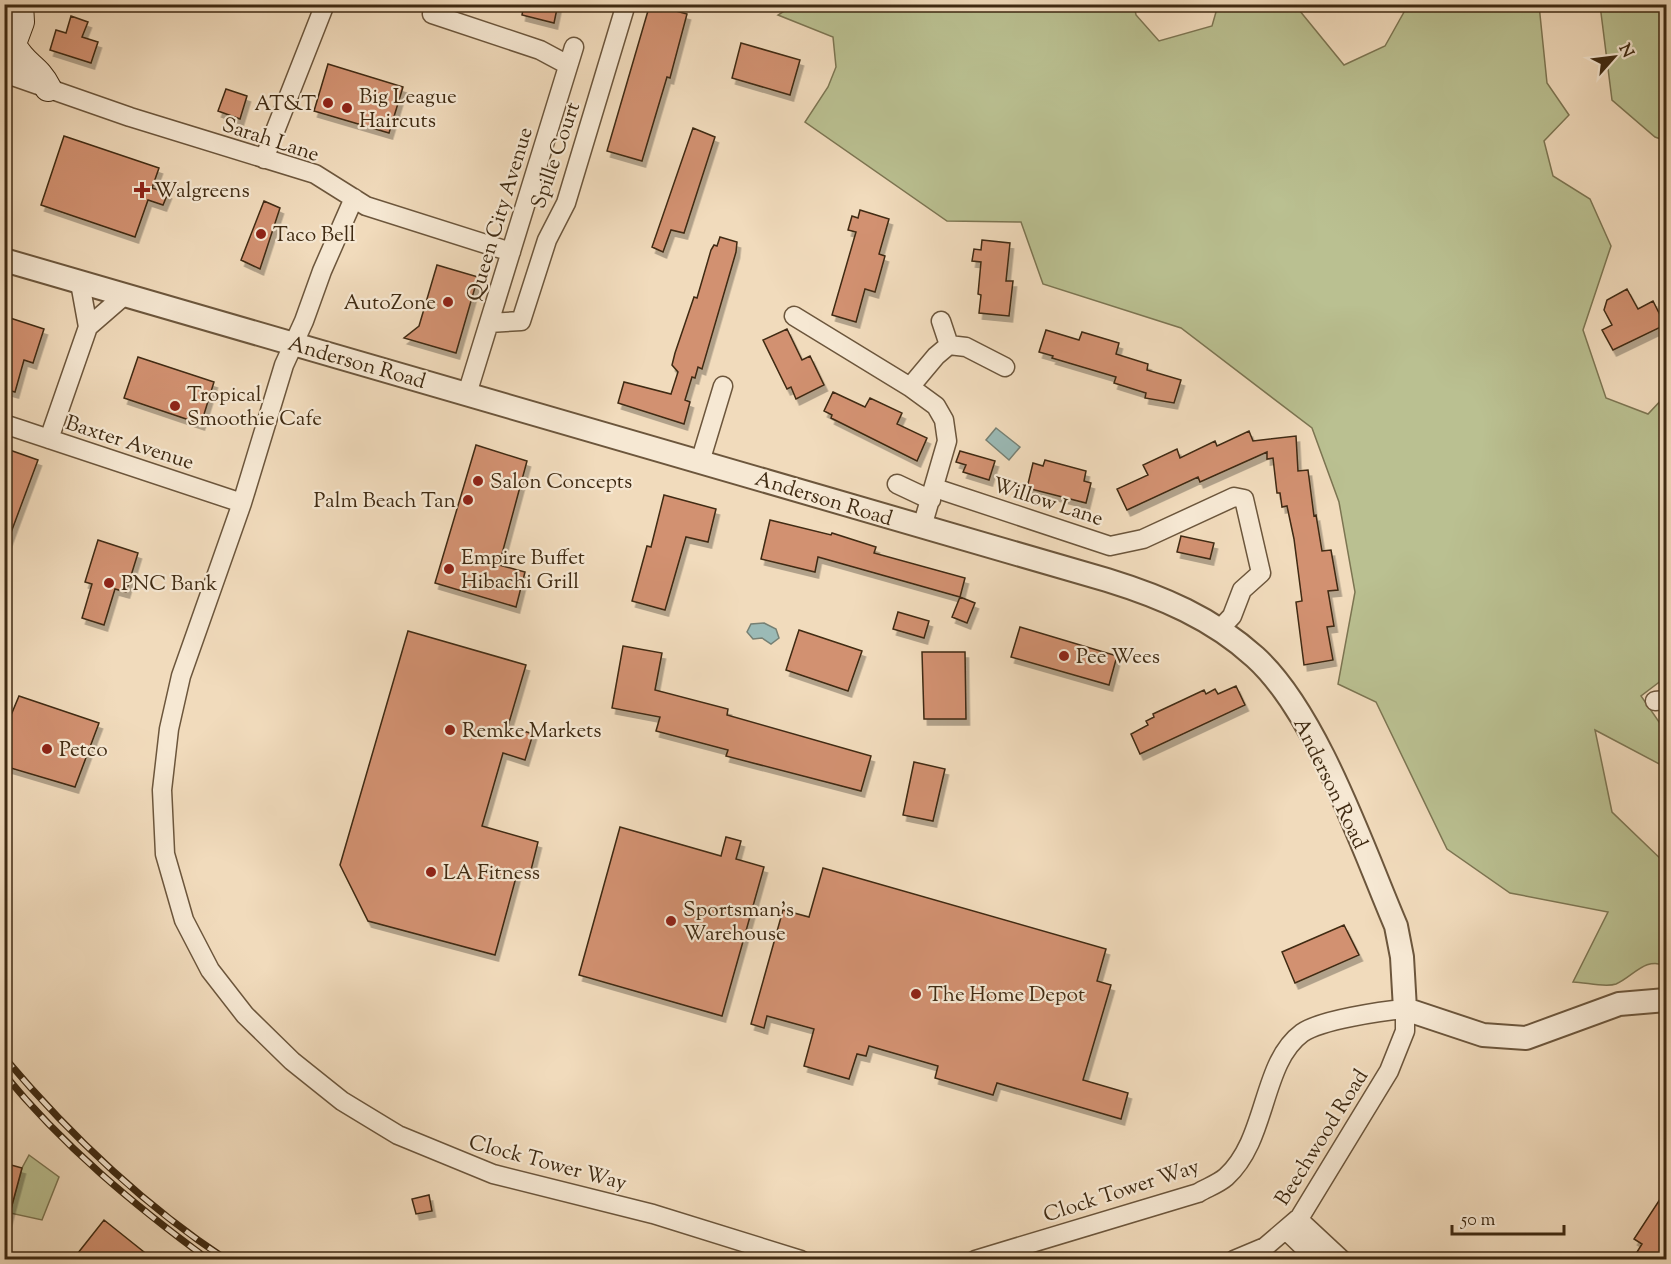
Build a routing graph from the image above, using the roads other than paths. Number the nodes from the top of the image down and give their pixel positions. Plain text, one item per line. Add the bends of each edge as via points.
1 (11, 4) edge
2 (20, 4) edge
3 (325, 4) edge
4 (626, 4) edge
5 (4, 10) edge
6 (432, 14) dead end
7 (574, 46) dead end
8 (9, 56) edge
9 (568, 65) junction
10 (4, 73) edge
11 (48, 88) junction
12 (264, 159) junction
13 (354, 198) junction
14 (511, 252) junction
15 (4, 260) edge
16 (80, 283) junction
17 (126, 294) junction
18 (794, 316) dead end
19 (941, 321) dead end
20 (489, 323) junction
21 (88, 327) junction
22 (293, 343) junction
23 (949, 345) junction
24 (1005, 367) dead end
25 (723, 386) dead end
26 (910, 387) junction
27 (467, 394) junction
28 (4, 424) edge
29 (49, 439) junction
30 (700, 462) junction
31 (897, 484) dead end
32 (933, 494) junction
33 (243, 503) junction
34 (922, 527) junction
35 (1220, 630) junction
36 (1666, 1000) edge
37 (1405, 1009) junction
38 (1292, 1224) junction
39 (801, 1260) edge
40 (975, 1260) edge
41 (1234, 1260) edge
42 (1317, 1260) edge
43 (1342, 1260) edge

1 - 5 main road
2 - 8 main road via 21,22
3 - 12 street
4 - 20 street, Spille Court via 566,203 547,240 521,321
6 - 9 street via 540,50
7 - 9 street, Queen City Avenue
8 - 11 main road via 39,71
9 - 14 street, Queen City Avenue
10 - 11 street, Sarah Lane
11 - 12 street, Sarah Lane
12 - 13 street, Sarah Lane via 315,174
13 - 14 street, Sarah Lane via 366,206
13 - 22 street, Clock Tower Way
14 - 20 street, Queen City Avenue
15 - 16 street, Anderson Road
16 - 17 street, Anderson Road
16 - 21 street
17 - 21 street
17 - 22 street, Anderson Road
18 - 26 street
19 - 23 street
20 - 27 street, Queen City Avenue
21 - 29 street
22 - 27 street, Anderson Road
22 - 33 street, Clock Tower Way
23 - 24 street via 966,347
23 - 26 street
25 - 30 street
26 - 32 street via 936,406 947,431
27 - 30 street, Anderson Road
28 - 29 street, Baxter Avenue
29 - 33 street, Baxter Avenue
30 - 34 street, Anderson Road
31 - 32 street
32 - 34 street
32 - 35 street, Willow Lane via 1110,546 1143,539 1234,497 1244,499 1261,573 1242,590 1232,616
33 - 39 street, Clock Tower Way via 181,676 169,729 162,790 165,854 183,920 210,970 246,1015 292,1061 342,1101 398,1135 494,1174 653,1214
34 - 35 street, Anderson Road via 1136,589 1172,602
35 - 37 street, Anderson Road via 1256,658 1286,693 1320,752 1396,926
36 - 37 street via 1618,1004 1526,1038 1483,1035
37 - 38 street, Beechwood Road via 1405,1031 1389,1071
37 - 40 street, Clock Tower Way via 1322,1025 1296,1039 1282,1054 1247,1151 1225,1178 1198,1193
38 - 41 street, Beechwood Road via 1265,1247
38 - 42 street
38 - 43 street

